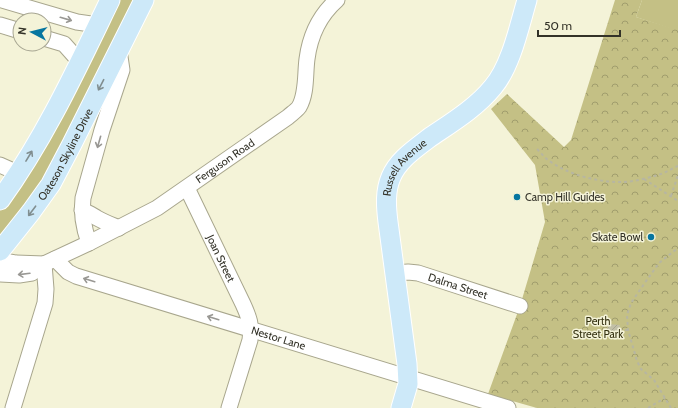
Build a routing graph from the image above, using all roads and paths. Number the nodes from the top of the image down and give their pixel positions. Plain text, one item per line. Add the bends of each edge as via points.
1 (2, 0) edge
2 (110, 0) edge
3 (144, 0) edge
4 (337, 0) edge
5 (528, 0) edge
6 (0, 25) edge
7 (98, 25) junction
8 (12, 29) edge
9 (52, 40) edge
10 (119, 50) junction
11 (80, 62) junction
12 (537, 149) dead end
13 (0, 165) edge
14 (678, 166) edge
15 (18, 173) junction
16 (678, 175) edge
17 (644, 178) junction
18 (187, 188) junction
19 (671, 196) junction
20 (0, 200) edge
21 (678, 201) edge
22 (82, 210) junction
23 (119, 228) junction
24 (89, 243) junction
25 (678, 248) edge
26 (0, 252) edge
27 (0, 260) edge
28 (50, 261) junction
29 (395, 273) junction
30 (0, 274) edge
31 (520, 306) dead end
32 (251, 329) junction
33 (619, 330) dead end
34 (628, 330) junction
35 (408, 377) junction
36 (665, 398) junction
37 (13, 408) edge
38 (228, 408) edge
39 (402, 408) edge
40 (508, 408) edge
41 (648, 408) edge
42 (671, 408) edge

1 -> 7 street via 77,22
2 - 7 main road
3 - 10 main road, Oateson Skyline Drive
4 - 18 street, Ferguson Road via 321,17 312,36 303,96 298,107 288,117
5 - 29 main road, Russell Avenue via 507,65 494,86 468,111 410,153 391,176 386,200
6 - 8 street
7 - 11 main road
9 - 11 street via 64,44
10 -> 22 street, Oateson Skyline Drive via 122,70 85,189
10 -> 26 main road, Oateson Skyline Drive via 50,184
15 -> 11 main road
12 - 17 path via 566,170 583,176 625,182
13 - 15 street
14 - 17 path
15 - 20 main road
16 - 19 path
17 - 19 path
18 - 23 street, Ferguson Road via 157,208
18 - 32 street, Joan Street via 247,313
19 - 21 path
22 - 23 street
22 - 24 street, Oateson Skyline Drive
23 - 24 street, Ferguson Road
24 - 28 street, Ferguson Road
25 - 34 path via 659,263 631,303 627,315
27 - 28 street, Ferguson Road via 16,263
28 -> 30 street, Ferguson Road via 26,275
32 -> 28 street, Nestor Lane via 76,276
28 - 37 street via 43,311
29 - 31 street, Dalma Street via 418,273
29 - 35 main road, Russell Avenue
32 - 35 street, Nestor Lane
32 - 38 street via 250,340
33 - 34 path
34 - 36 path via 637,362 654,380
35 - 39 main road, Russell Avenue
35 - 40 street, Nestor Lane
36 - 41 path
36 - 42 path

